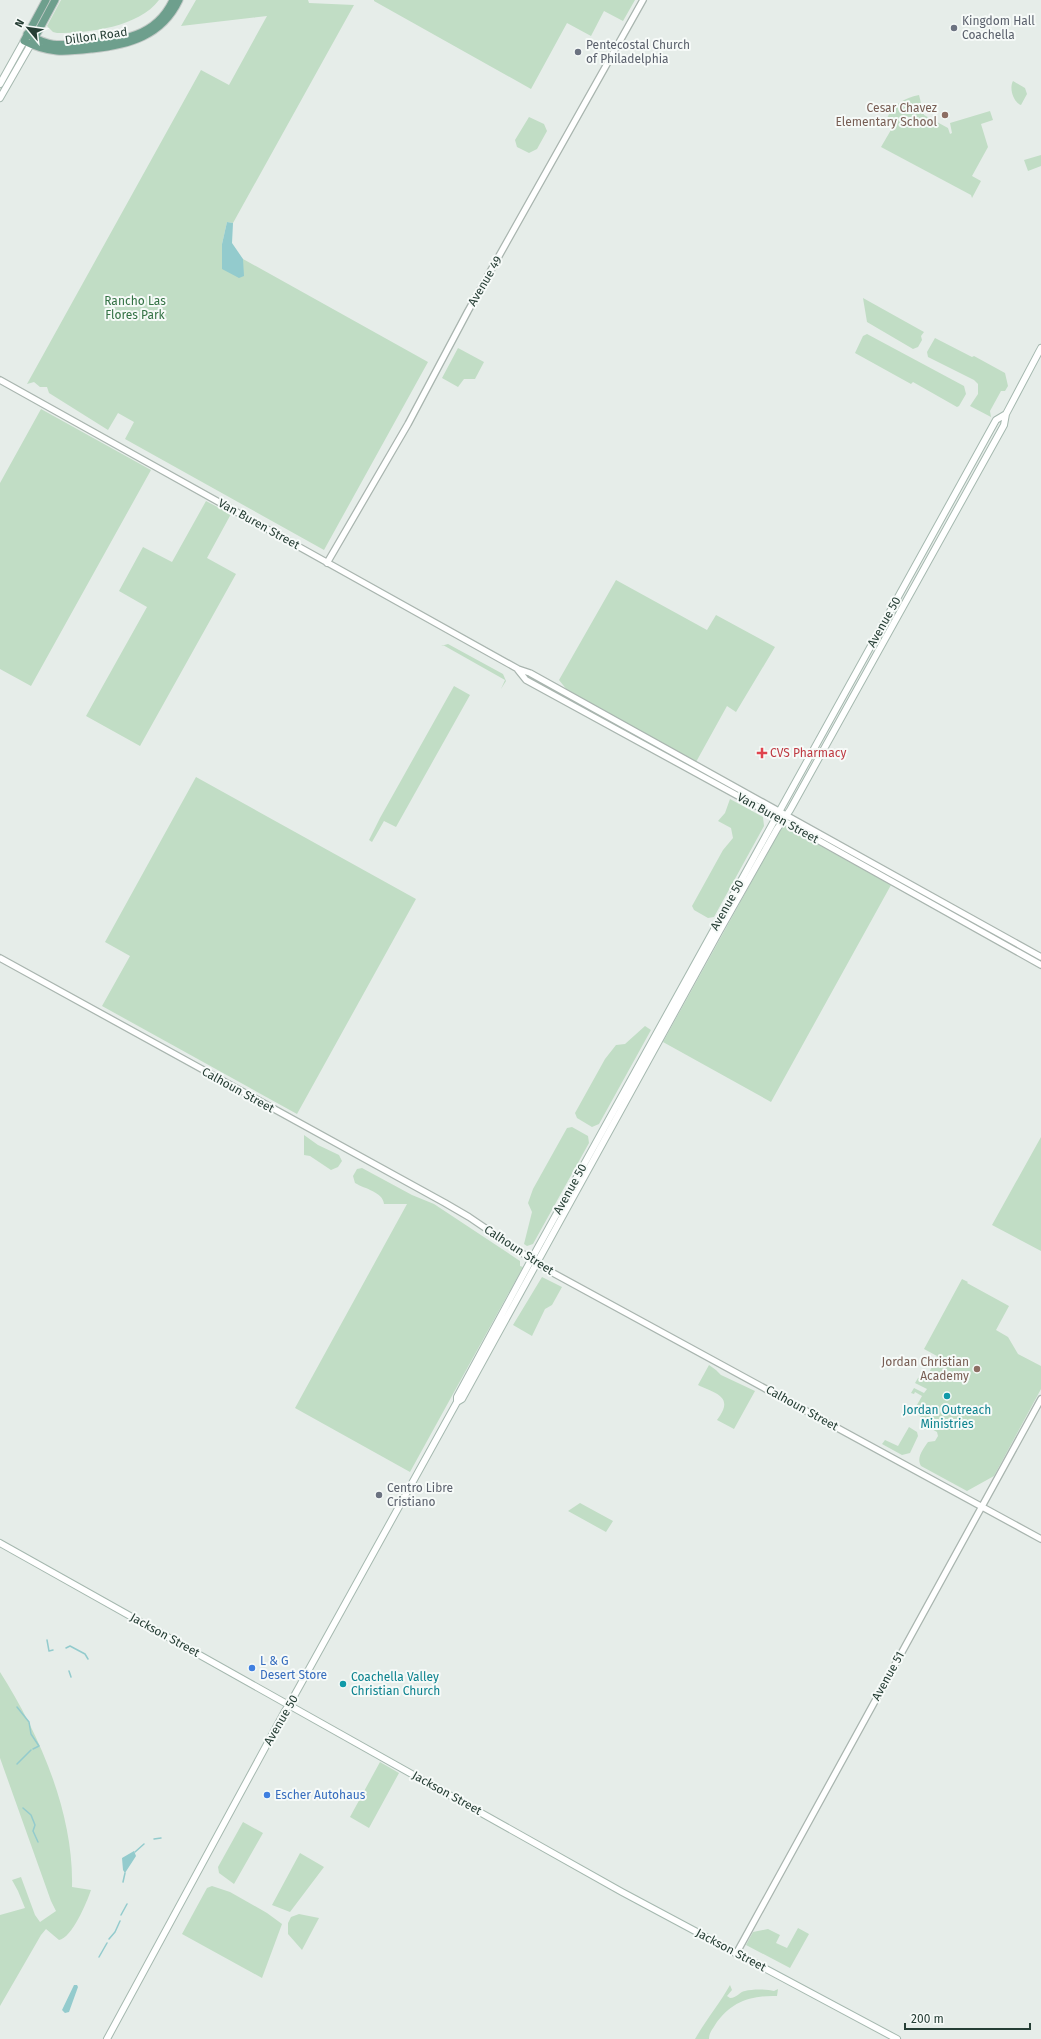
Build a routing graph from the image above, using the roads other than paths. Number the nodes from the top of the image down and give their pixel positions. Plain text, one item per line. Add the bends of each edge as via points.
1 (46, 0) edge
2 (55, 0) edge
3 (173, 0) edge
4 (179, 0) edge
5 (643, 0) edge
6 (29, 39) junction
7 (0, 84) edge
8 (0, 98) edge
9 (1041, 348) edge
10 (0, 380) edge
11 (1006, 414) junction
12 (327, 563) junction
13 (854, 695) junction
14 (820, 739) junction
15 (804, 785) junction
16 (778, 814) junction
17 (784, 818) junction
18 (1041, 957) edge
19 (0, 958) edge
20 (1041, 966) edge
21 (535, 1261) junction
22 (1041, 1399) edge
23 (982, 1506) junction
24 (1041, 1539) edge
25 (0, 1543) edge
26 (289, 1704) junction
27 (736, 1954) junction
28 (107, 2039) edge
29 (897, 2039) edge

1 - 6 main road
2 - 6 main road
3 - 6 main road, Dillon Road via 165,13 152,25 141,33 123,39 56,45
4 - 6 main road, Dillon Road via 163,23 149,34 129,43 57,52 42,49
5 - 12 street, Avenue 49 via 468,311 411,418
6 - 7 main road
6 - 8 main road
9 - 11 main road, Avenue 50
10 - 12 street, Van Buren Street
11 - 13 main road, Avenue 50 via 1004,425
11 - 14 main road, Avenue 50 via 996,420
12 - 16 street, Van Buren Street via 518,669 530,672
13 - 14 main road via 847,701 828,735
13 - 15 main road, Avenue 50
14 - 15 main road via 821,747 809,768
14 - 16 main road, Avenue 50
15 - 17 main road, Avenue 50
16 - 17 street, Van Buren Street
16 - 21 main road, Avenue 50
17 - 18 street, Van Buren Street
17 - 20 street, Van Buren Street
17 - 21 main road, Avenue 50
19 - 21 street, Calhoun Street via 445,1203
21 - 23 street, Calhoun Street
21 - 26 main road, Avenue 50 via 462,1399 457,1402
22 - 23 street, Avenue 51
23 - 24 street, Calhoun Street
23 - 27 street, Avenue 51
25 - 26 main road, Jackson Street
26 - 27 main road, Jackson Street
26 - 28 main road, Avenue 50
27 - 29 main road, Jackson Street

